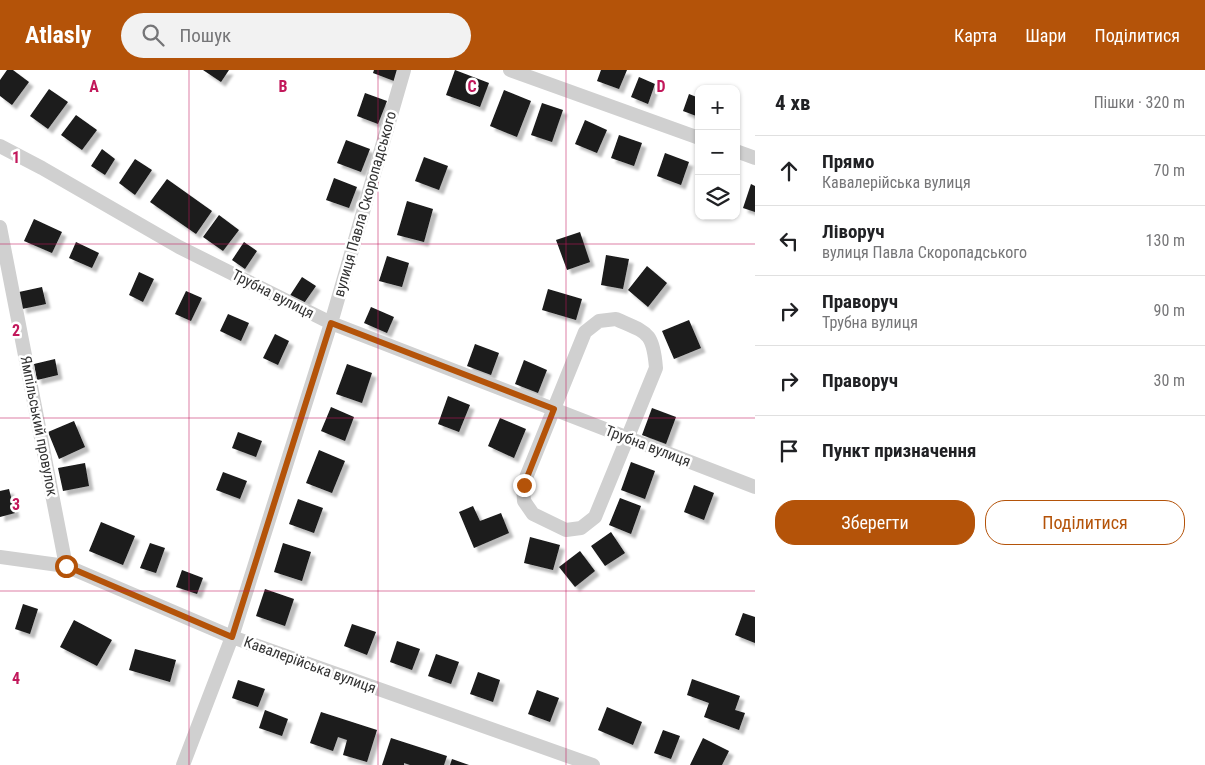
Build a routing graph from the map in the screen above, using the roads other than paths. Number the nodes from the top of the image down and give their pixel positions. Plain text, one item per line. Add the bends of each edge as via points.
1 (404, 70) edge
2 (510, 70) edge
3 (695, 137) edge
4 (0, 146) edge
5 (740, 153) edge
6 (755, 158) edge
7 (0, 227) edge
8 (331, 323) junction
9 (554, 409) junction
10 (628, 438) junction
11 (755, 487) edge
12 (0, 557) edge
13 (66, 566) junction
14 (232, 637) junction
15 (183, 765) edge
16 (593, 765) edge

1 - 8 street, вулиця Павла Скоропадського
2 - 3 street
4 - 8 street, Трубна вулиця via 180,247
5 - 6 street
7 - 13 street, Ямпільський провулок
8 - 9 street, Трубна вулиця
8 - 14 street, вулиця Павла Скоропадського
9 - 10 street, Трубна вулиця
9 - 10 street via 585,332 599,321 616,319 646,333 654,348 656,368
9 - 10 street via 524,485 524,500 533,514 566,530 582,528 595,517
10 - 11 street, Трубна вулиця
12 - 13 street, Кавалерійська вулиця
13 - 14 street, Кавалерійська вулиця
14 - 15 street, вулиця Павла Скоропадського
14 - 16 street, Кавалерійська вулиця

